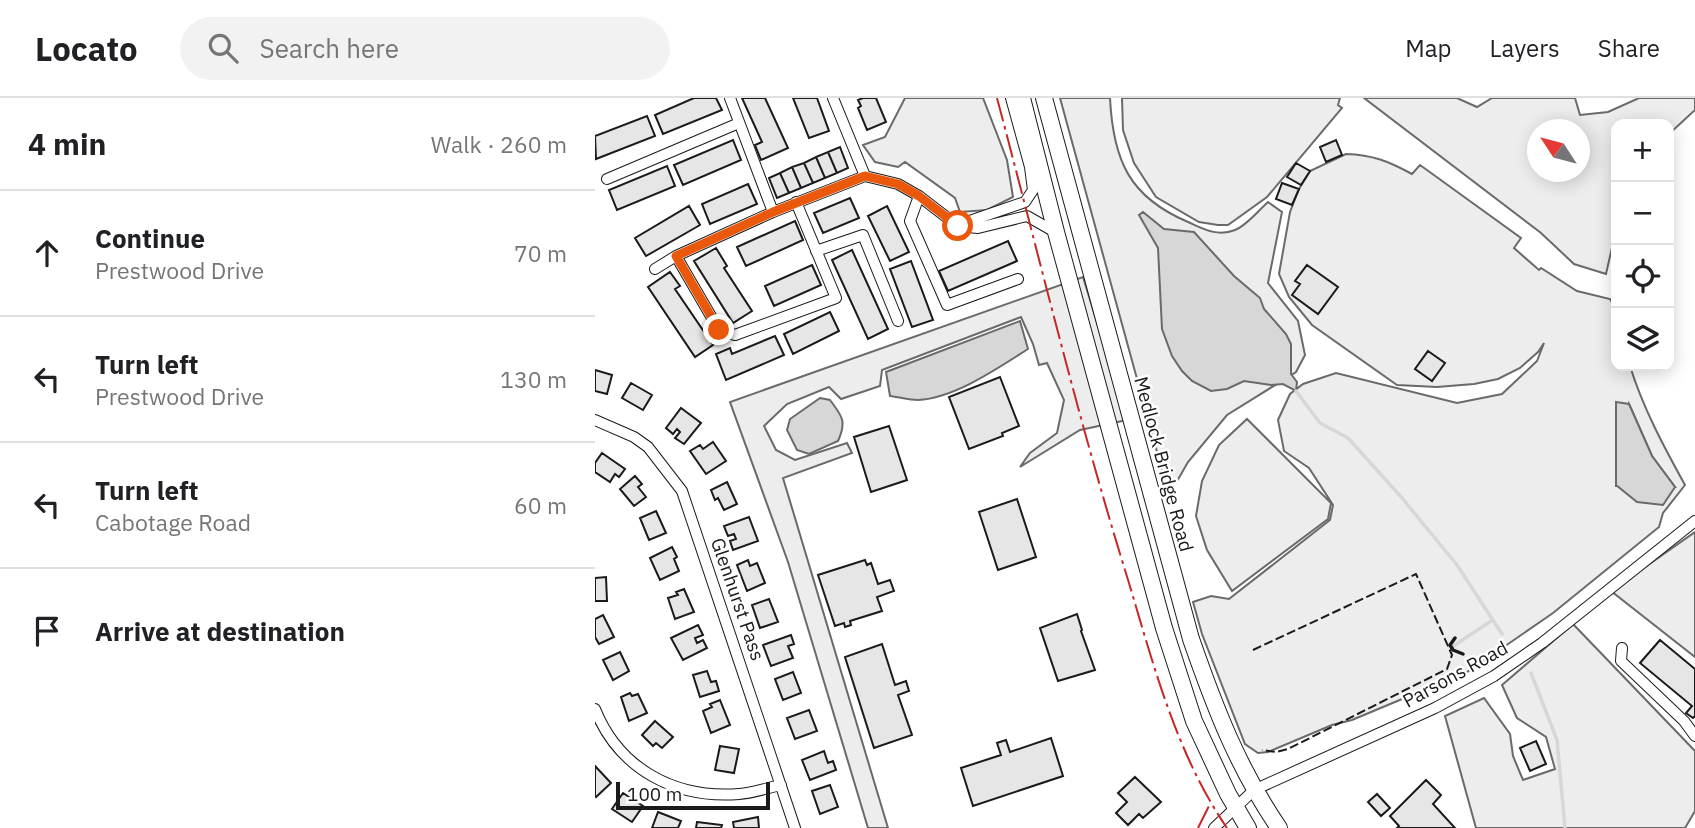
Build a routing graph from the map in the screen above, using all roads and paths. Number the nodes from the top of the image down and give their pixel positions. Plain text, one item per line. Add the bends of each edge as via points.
1 (730, 98) edge
2 (833, 98) edge
3 (1011, 98) edge
4 (1022, 98) edge
5 (1044, 98) edge
6 (740, 123) junction
7 (865, 176) junction
8 (607, 179) dead end
9 (919, 196) junction
10 (796, 202) junction
11 (773, 212) junction
12 (958, 226) junction
13 (1056, 232) junction
14 (816, 251) junction
15 (676, 256) junction
16 (655, 269) dead end
17 (1018, 279) dead end
18 (898, 321) dead end
19 (595, 420) edge
20 (1695, 521) edge
21 (1622, 648) dead end
22 (595, 709) edge
23 (1695, 736) edge
24 (781, 785) junction
25 (1254, 790) junction
26 (1235, 808) junction
27 (795, 828) edge
28 (1214, 828) edge
29 (1248, 828) edge
30 (1279, 828) edge

1 - 6 street
2 - 7 street
3 - 12 street via 1033,190 1025,202
4 - 13 highway
5 - 25 highway, Medlock Bridge Road via 1191,639 1217,713
6 - 8 street
6 - 11 street
7 - 9 street via 898,184
7 - 10 street
9 - 12 street
9 - 17 street via 910,221 947,305
10 - 11 street
10 - 14 street
11 - 15 street
12 - 13 street via 978,228 1027,216
13 - 26 highway via 1168,640 1194,721
14 - 15 street via 836,298 735,335 719,330
14 - 18 street via 863,235
15 - 16 street
19 - 24 street, Glenhurst Pass via 648,447 682,491
20 - 25 street, Parsons Road via 1494,676 1435,708
21 - 23 street via 1622,661
22 - 24 street via 617,747 660,782 711,795
24 - 27 street, Glenhurst Pass
25 - 26 street, Parsons Road
25 - 30 highway, Medlock Bridge Road
26 - 28 street, Parsons Road
26 - 29 highway

